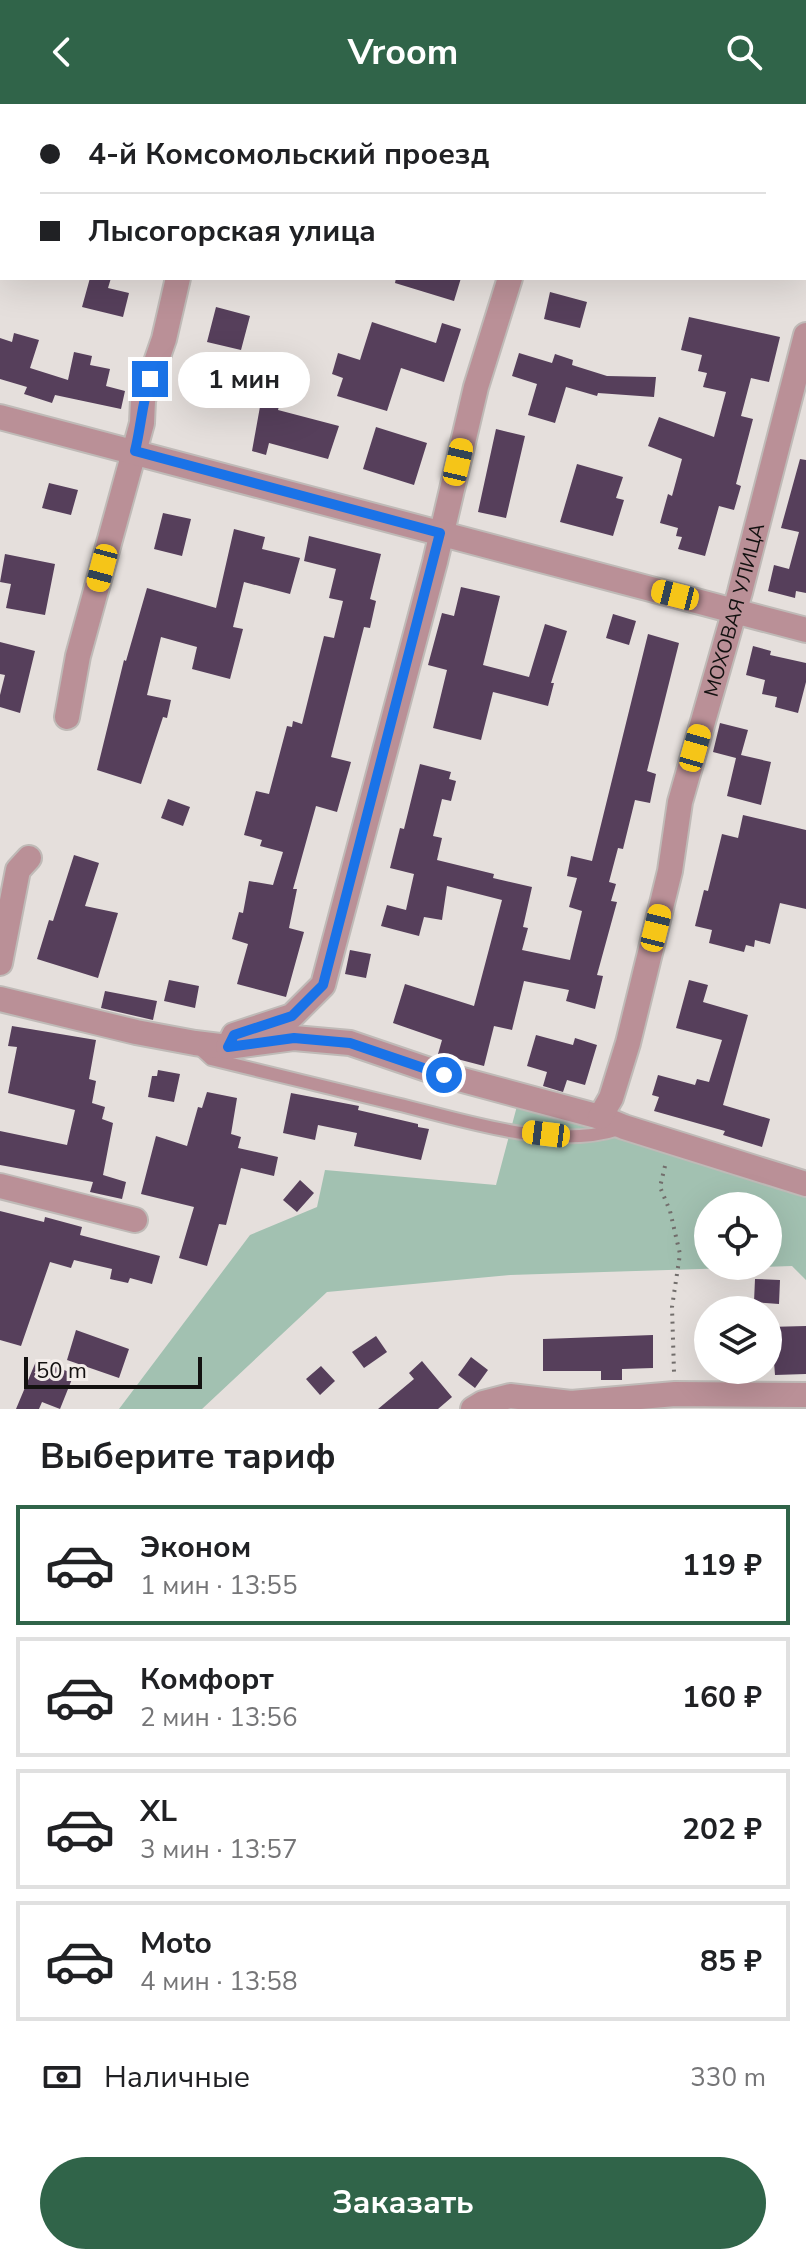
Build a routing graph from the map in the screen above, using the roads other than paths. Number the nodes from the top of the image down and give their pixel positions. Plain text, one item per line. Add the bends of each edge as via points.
1 (178, 280) edge
2 (509, 280) edge
3 (806, 335) edge
4 (0, 417) edge
5 (135, 451) junction
6 (440, 533) junction
7 (734, 610) junction
8 (806, 630) edge
9 (67, 717) dead end
10 (29, 858) dead end
11 (0, 963) edge
12 (0, 999) edge
13 (195, 1043) junction
14 (228, 1047) junction
15 (600, 1117) junction
16 (624, 1127) junction
17 (806, 1184) edge
18 (0, 1186) edge
19 (135, 1220) dead end
20 (806, 1395) edge
21 (473, 1409) edge

1 - 5 street via 143,400
2 - 6 street
3 - 7 street, МОХОВАЯ УЛИЦА
4 - 5 street
5 - 6 street
5 - 9 street via 78,656
6 - 7 street
6 - 14 street via 323,985 292,1016 234,1035
7 - 8 street
7 - 15 street, МОХОВАЯ УЛИЦА via 680,802 670,871 628,1043
10 - 11 street via 18,870
12 - 13 street
13 - 14 street
13 - 16 lane via 211,1059 491,1128 599,1135
14 - 15 street via 294,1038 350,1043 444,1075
15 - 16 street
16 - 17 street
18 - 19 street
20 - 21 street via 675,1394 571,1403 510,1396

